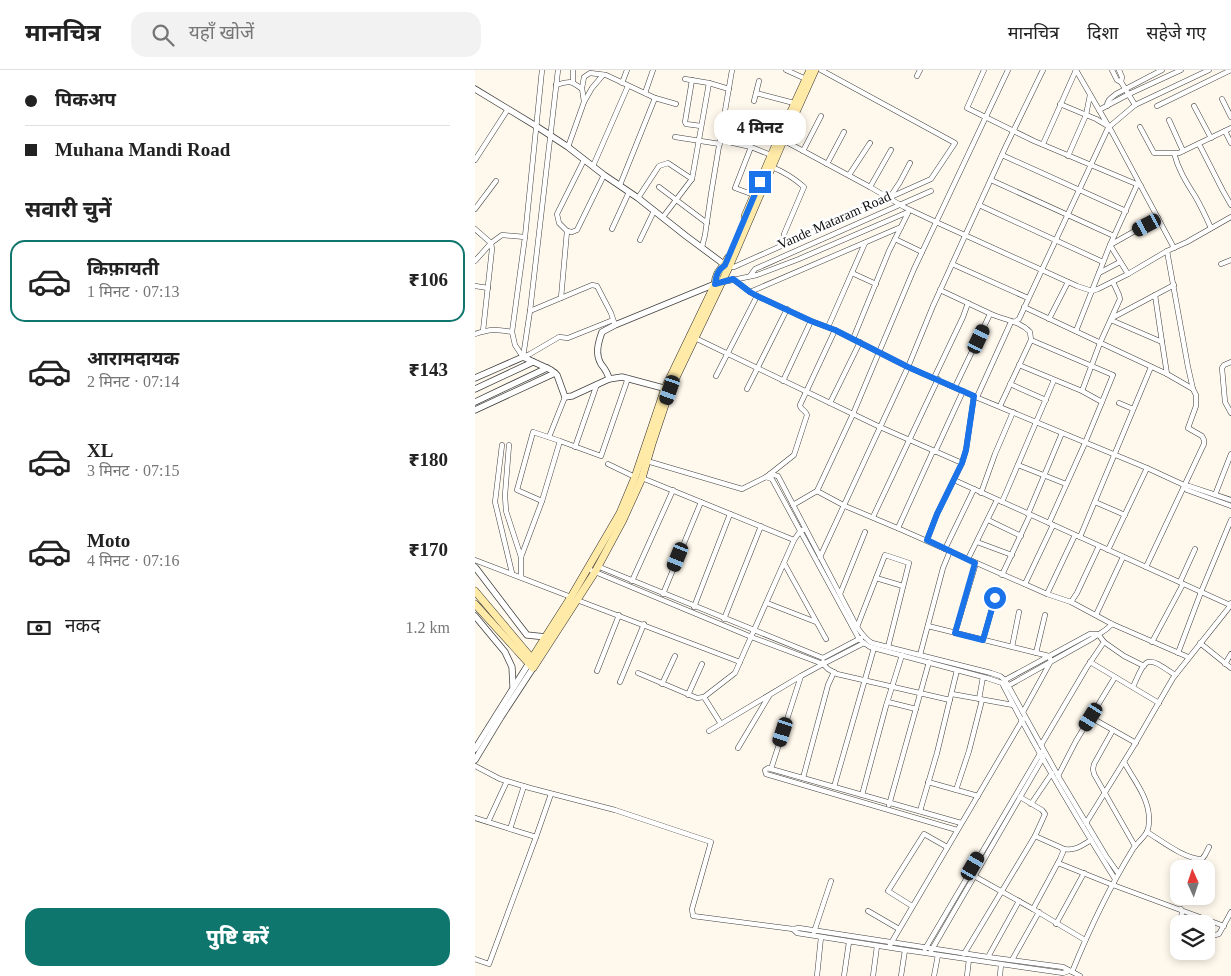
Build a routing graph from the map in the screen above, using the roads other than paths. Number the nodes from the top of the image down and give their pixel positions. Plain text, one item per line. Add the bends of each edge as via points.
1 (542, 70) edge
2 (558, 70) edge
3 (573, 70) edge
4 (583, 70) edge
5 (627, 70) edge
6 (653, 70) edge
7 (732, 70) edge
8 (786, 70) edge
9 (810, 70) edge
10 (815, 70) edge
11 (821, 70) edge
12 (920, 70) edge
13 (985, 70) edge
14 (1008, 70) edge
15 (1043, 70) edge
16 (1076, 70) edge
17 (1112, 70) edge
18 (1119, 70) edge
19 (1162, 70) edge
20 (1181, 70) edge
21 (1209, 70) edge
22 (1231, 70) edge
23 (590, 73) junction
24 (603, 75) junction
25 (917, 76) dead end
26 (685, 79) dead end
27 (806, 79) junction
28 (692, 80) junction
29 (759, 81) dead end
30 (573, 82) junction
31 (1121, 82) junction
32 (622, 83) junction
33 (709, 83) junction
34 (556, 85) junction
35 (628, 86) junction
36 (1125, 88) junction
37 (475, 89) edge
38 (582, 89) junction
39 (729, 89) junction
40 (756, 92) junction
41 (645, 94) junction
42 (1090, 94) junction
43 (1127, 96) junction
44 (655, 98) junction
45 (1222, 98) dead end
46 (754, 101) dead end
47 (584, 102) junction
48 (794, 103) junction
49 (676, 104) dead end
50 (1061, 104) junction
51 (1135, 105) junction
52 (1107, 106) junction
53 (1157, 106) dead end
54 (1193, 106) dead end
55 (508, 109) junction
56 (1099, 110) junction
57 (1086, 114) junction
58 (724, 116) junction
59 (821, 116) dead end
60 (985, 117) junction
61 (1231, 117) edge
62 (1169, 120) dead end
63 (536, 126) junction
64 (701, 126) junction
65 (1109, 127) junction
66 (1140, 128) dead end
67 (1231, 128) edge
68 (782, 130) junction
69 (1014, 131) junction
70 (1225, 131) junction
71 (844, 132) dead end
72 (549, 134) junction
73 (675, 137) dead end
74 (1211, 138) junction
75 (781, 139) junction
76 (699, 141) junction
77 (720, 142) junction
78 (870, 143) dead end
79 (1231, 143) edge
80 (1043, 144) junction
81 (1199, 144) junction
82 (568, 147) junction
83 (751, 147) junction
84 (891, 150) dead end
85 (803, 151) junction
86 (1183, 151) junction
87 (1175, 153) junction
88 (771, 155) junction
89 (1003, 155) junction
90 (1068, 156) junction
91 (475, 160) edge
92 (584, 160) junction
93 (910, 163) dead end
94 (827, 164) junction
95 (1091, 165) junction
96 (593, 166) junction
97 (772, 167) junction
98 (604, 175) junction
99 (849, 176) junction
100 (692, 179) junction
101 (991, 180) junction
102 (496, 181) dead end
103 (620, 185) junction
104 (1139, 186) junction
105 (659, 187) dead end
106 (870, 187) junction
107 (1080, 190) junction
108 (931, 191) dead end
109 (629, 192) junction
110 (754, 195) junction
111 (638, 198) junction
112 (889, 198) junction
113 (676, 200) junction
114 (900, 204) junction
115 (979, 205) junction
116 (1231, 205) edge
117 (475, 209) edge
118 (654, 210) junction
119 (909, 211) junction
120 (1126, 211) junction
121 (1068, 214) junction
122 (663, 217) junction
123 (1231, 217) edge
124 (1158, 218) junction
125 (936, 222) junction
126 (707, 223) junction
127 (901, 227) junction
128 (1211, 228) junction
129 (475, 229) edge
130 (612, 229) dead end
131 (567, 231) junction
132 (965, 236) junction
133 (1115, 236) junction
134 (525, 237) junction
135 (895, 239) junction
136 (640, 240) dead end
137 (1056, 240) junction
138 (865, 242) junction
139 (491, 243) junction
140 (786, 244) junction
141 (1110, 245) junction
142 (702, 247) junction
143 (1174, 248) junction
144 (1167, 251) junction
145 (922, 252) junction
146 (1231, 260) edge
147 (475, 261) edge
148 (1103, 262) junction
149 (1120, 262) junction
150 (952, 264) junction
151 (1221, 264) dead end
152 (727, 266) junction
153 (1042, 270) junction
154 (853, 273) junction
155 (1099, 273) junction
156 (1128, 274) junction
157 (750, 276) junction
158 (733, 279) junction
159 (1068, 282) junction
160 (1113, 282) junction
161 (718, 283) junction
162 (876, 284) junction
163 (1174, 285) junction
164 (475, 286) edge
165 (488, 288) junction
166 (941, 290) junction
167 (1092, 290) junction
168 (750, 292) junction
169 (1155, 295) junction
170 (757, 296) junction
171 (561, 298) junction
172 (1028, 298) junction
173 (968, 303) junction
174 (1024, 307) junction
175 (787, 309) junction
176 (530, 311) junction
177 (990, 314) junction
178 (1049, 319) junction
179 (1111, 319) junction
180 (811, 321) junction
181 (614, 322) junction
182 (1012, 322) junction
183 (828, 328) junction
184 (835, 330) junction
185 (483, 331) junction
186 (1076, 331) junction
187 (512, 332) junction
188 (475, 334) edge
189 (695, 338) junction
190 (853, 338) junction
191 (1031, 340) junction
192 (860, 342) junction
193 (1162, 342) junction
194 (1100, 343) junction
195 (879, 352) junction
196 (727, 354) junction
197 (523, 357) junction
198 (533, 362) junction
199 (1231, 362) edge
200 (1019, 365) junction
201 (1093, 365) junction
202 (908, 367) junction
203 (1151, 367) junction
204 (547, 368) junction
205 (757, 368) junction
206 (555, 373) junction
207 (1167, 374) junction
208 (716, 376) dead end
209 (475, 378) edge
210 (628, 378) junction
211 (936, 378) junction
212 (609, 379) junction
213 (1054, 380) junction
214 (783, 381) junction
215 (597, 384) junction
216 (1010, 384) junction
217 (955, 387) junction
218 (475, 389) edge
219 (667, 389) junction
220 (747, 389) dead end
221 (1193, 389) junction
222 (963, 390) junction
223 (1082, 391) junction
224 (805, 392) junction
225 (976, 396) junction
226 (565, 397) junction
227 (1046, 400) junction
228 (475, 402) edge
229 (1102, 402) junction
230 (830, 403) junction
231 (1119, 403) dead end
232 (1000, 406) junction
233 (1133, 409) junction
234 (475, 410) edge
235 (1013, 412) junction
236 (1231, 413) edge
237 (853, 414) junction
238 (1036, 422) junction
239 (880, 427) junction
240 (1062, 433) junction
241 (549, 437) junction
242 (909, 440) junction
243 (559, 441) junction
244 (1085, 443) junction
245 (502, 445) dead end
246 (509, 445) dead end
247 (575, 447) junction
248 (934, 451) junction
249 (1114, 454) junction
250 (1231, 454) edge
251 (647, 461) junction
252 (962, 463) junction
253 (608, 464) dead end
254 (1018, 465) junction
255 (1147, 468) junction
256 (768, 476) junction
257 (1044, 476) junction
258 (638, 477) junction
259 (954, 480) junction
260 (1066, 484) junction
261 (1184, 486) junction
262 (974, 489) junction
263 (673, 490) junction
264 (817, 491) junction
265 (981, 492) junction
266 (1215, 495) junction
267 (1231, 500) edge
268 (999, 501) junction
269 (542, 502) junction
270 (701, 502) junction
271 (1095, 502) junction
272 (793, 504) junction
273 (845, 506) junction
274 (1231, 506) edge
275 (730, 514) junction
276 (1029, 514) junction
277 (1125, 515) junction
278 (873, 517) junction
279 (988, 520) junction
280 (1231, 520) edge
281 (1051, 524) junction
282 (761, 526) junction
283 (898, 528) junction
284 (803, 530) junction
285 (865, 532) dead end
286 (1021, 536) junction
287 (1078, 536) junction
288 (794, 540) junction
289 (927, 540) junction
290 (977, 542) junction
291 (1099, 546) junction
292 (1195, 549) dead end
293 (948, 550) junction
294 (1109, 550) junction
295 (1012, 555) junction
296 (521, 557) junction
297 (1123, 557) junction
298 (819, 559) junction
299 (968, 559) junction
300 (475, 560) edge
301 (784, 563) junction
302 (975, 563) junction
303 (475, 567) edge
304 (1146, 567) junction
305 (593, 568) junction
306 (512, 574) junction
307 (1002, 575) junction
308 (521, 577) junction
309 (876, 578) junction
310 (632, 581) junction
311 (1181, 583) junction
312 (1025, 584) junction
313 (903, 586) junction
314 (475, 591) edge
315 (1201, 592) junction
316 (663, 594) junction
317 (840, 594) junction
318 (1047, 594) junction
319 (574, 598) junction
320 (995, 598) dead end
321 (1071, 602) junction
322 (767, 603) junction
323 (475, 604) edge
324 (1231, 605) edge
325 (694, 607) junction
326 (1019, 612) dead end
327 (619, 615) junction
328 (1045, 615) dead end
329 (1096, 615) junction
330 (475, 616) edge
331 (724, 619) junction
332 (816, 622) junction
333 (644, 624) junction
334 (1112, 624) junction
335 (928, 626) junction
336 (857, 627) junction
337 (754, 631) junction
338 (955, 633) junction
339 (1098, 634) junction
340 (546, 637) junction
341 (752, 637) junction
342 (861, 638) junction
343 (826, 639) dead end
344 (983, 640) junction
345 (866, 642) junction
346 (1104, 642) junction
347 (1152, 642) junction
348 (1200, 643) junction
349 (888, 647) junction
350 (1011, 647) junction
351 (874, 648) junction
352 (1036, 653) junction
353 (1178, 653) junction
354 (1231, 654) edge
355 (902, 655) junction
356 (921, 655) junction
357 (675, 656) dead end
358 (1188, 658) junction
359 (1050, 659) junction
360 (823, 661) junction
361 (740, 662) junction
362 (929, 662) junction
363 (1090, 662) junction
364 (532, 663) junction
365 (702, 664) dead end
366 (1225, 664) junction
367 (1144, 666) junction
368 (1231, 668) edge
369 (597, 670) dead end
370 (957, 670) junction
371 (637, 672) dead end
372 (834, 672) junction
373 (1175, 675) junction
374 (524, 676) junction
375 (801, 676) junction
376 (983, 676) junction
377 (1115, 677) junction
378 (865, 680) junction
379 (1004, 681) junction
380 (620, 682) dead end
381 (662, 684) junction
382 (513, 687) junction
383 (892, 687) junction
384 (1006, 687) junction
385 (1133, 687) junction
386 (920, 693) junction
387 (770, 694) junction
388 (951, 694) junction
389 (688, 695) junction
390 (704, 698) junction
391 (950, 700) junction
392 (981, 700) junction
393 (888, 702) junction
394 (1159, 703) junction
395 (1013, 705) junction
396 (916, 709) junction
397 (1024, 714) junction
398 (1091, 717) junction
399 (1022, 721) junction
400 (721, 724) junction
401 (1113, 730) junction
402 (709, 731) dead end
403 (1136, 743) junction
404 (738, 748) dead end
405 (475, 749) edge
406 (1043, 751) junction
407 (475, 760) edge
408 (1124, 762) junction
409 (475, 766) edge
410 (771, 769) junction
411 (1052, 773) junction
412 (1058, 776) junction
413 (803, 778) junction
414 (507, 781) junction
415 (928, 782) junction
416 (524, 786) junction
417 (834, 787) junction
418 (956, 790) junction
419 (1105, 792) junction
420 (551, 794) junction
421 (862, 795) junction
422 (978, 796) junction
423 (1020, 797) junction
424 (890, 803) junction
425 (1031, 804) junction
426 (888, 809) junction
427 (920, 811) junction
428 (475, 818) edge
429 (488, 822) junction
430 (961, 823) junction
431 (1087, 823) junction
432 (510, 829) junction
433 (957, 830) junction
434 (1147, 832) junction
435 (1035, 836) junction
436 (536, 837) junction
437 (1091, 840) junction
438 (1135, 846) junction
439 (947, 847) junction
440 (1209, 847) dead end
441 (1063, 849) junction
442 (1059, 863) junction
443 (1084, 873) junction
444 (1118, 873) junction
445 (974, 876) junction
446 (1115, 879) junction
447 (831, 881) dead end
448 (1113, 884) junction
449 (1001, 891) junction
450 (1019, 901) junction
451 (912, 906) junction
452 (1033, 909) junction
453 (1181, 909) junction
454 (868, 911) dead end
455 (1039, 912) junction
456 (1231, 912) edge
457 (1181, 915) edge
458 (1057, 924) junction
459 (1224, 926) junction
460 (899, 928) junction
461 (813, 933) junction
462 (1215, 933) edge
463 (821, 937) junction
464 (1085, 940) junction
465 (849, 942) junction
466 (891, 942) junction
467 (877, 946) junction
468 (888, 948) junction
469 (926, 948) junction
470 (933, 949) junction
471 (905, 950) junction
472 (923, 953) junction
473 (930, 954) junction
474 (964, 954) junction
475 (938, 955) junction
476 (988, 957) junction
477 (475, 959) edge
478 (969, 959) junction
479 (1012, 960) junction
480 (1001, 964) junction
481 (1070, 972) junction
482 (1063, 974) edge
483 (817, 976) edge
484 (845, 976) edge
485 (873, 976) edge
486 (901, 976) edge
487 (934, 976) edge
488 (967, 976) edge
489 (1000, 976) edge
490 (1080, 976) edge

1 - 63 street
2 - 34 street
3 - 30 street
4 - 23 street
5 - 32 street
6 - 41 street
7 - 39 street
8 - 27 street
9 - 27 main road
10 - 75 main road
11 - 112 street via 955,143 931,179
12 - 25 street
13 - 60 street via 967,108
14 - 60 street
15 - 69 street
16 - 42 street
16 - 50 street
17 - 31 street
18 - 31 street
19 - 36 street
20 - 43 street
21 - 51 street
22 - 53 street
23 - 24 street
23 - 38 street via 583,78
24 - 32 street
24 - 47 street
26 - 28 street
27 - 48 main road
28 - 33 street
28 - 64 street via 685,122
29 - 40 street
30 - 34 street
30 - 38 street
31 - 36 street
32 - 35 street
33 - 39 street
33 - 64 street
34 - 72 street
35 - 41 street
35 - 96 street
36 - 43 street
36 - 52 street via 1109,99
37 - 55 street
38 - 47 street
39 - 58 street
40 - 46 street
40 - 48 street
41 - 44 street
42 - 56 street
42 - 57 street
43 - 51 street
43 - 52 street
44 - 49 street
44 - 103 street
45 - 61 street
47 - 82 street
48 - 68 main road
50 - 57 street
50 - 80 street
51 - 65 street
52 - 56 street
54 - 74 street
55 - 63 street
55 - 91 street
56 - 65 street
57 - 65 street
57 - 90 street
58 - 68 street
58 - 77 street
59 - 85 street
60 - 69 street
60 - 125 street
62 - 86 street
63 - 72 street
63 - 134 street
64 - 76 street
65 - 95 street
65 - 104 street
66 - 87 street via 1153,154
67 - 70 street
68 - 75 main road
69 - 80 street
69 - 89 street
70 - 74 street
70 - 79 street
71 - 94 street
72 - 82 street
72 - 176 street
73 - 76 street
74 - 81 street
75 - 85 street
75 - 88 main road
75 - 97 main road
76 - 77 street
76 - 100 street
77 - 83 street
77 - 126 street
78 - 99 street
80 - 90 street
81 - 86 street
81 - 116 street
82 - 92 street
83 - 88 street
83 - 110 street via 735,188
84 - 106 street
85 - 94 street
86 - 87 street
87 - 128 street via 1184,179
88 - 110 main road
89 - 101 street
89 - 107 street
90 - 95 street
92 - 96 street
92 - 131 street via 557,214
93 - 112 street
94 - 99 street
95 - 104 street
95 - 107 street
96 - 98 street
97 - 140 street via 785,172 804,188 784,234
97 - 152 main road
98 - 103 street
98 - 131 street via 577,230
99 - 106 street
100 - 111 street via 668,163 659,166
100 - 113 street
101 - 115 street
101 - 121 street
102 - 117 street
103 - 109 street
104 - 120 street
104 - 124 street
105 - 113 street
106 - 112 street
107 - 120 street
107 - 121 street
108 - 114 street, Vande Mataram Road
109 - 111 street
109 - 130 street
110 - 152 main road
111 - 118 street
112 - 114 street
112 - 140 street
113 - 122 street
113 - 126 street
114 - 119 street
114 - 157 street, Vande Mataram Road via 755,269
115 - 132 street
115 - 137 street
118 - 122 street
118 - 136 street
119 - 125 street
119 - 127 street
119 - 157 street, Vande Mataram Road via 799,259
120 - 133 street
121 - 133 street
121 - 137 street
122 - 142 street
123 - 128 street
124 - 141 street
124 - 143 street
125 - 132 street
125 - 145 street
126 - 142 street
127 - 135 street
127 - 138 street
128 - 143 street
129 - 139 street
131 - 171 street
132 - 150 street
132 - 153 street
133 - 141 street
134 - 139 street via 502,235
134 - 187 street
135 - 145 street
135 - 162 street
137 - 148 street
137 - 153 street
138 - 154 street
138 - 168 street
139 - 147 street
139 - 165 street
140 - 152 street via 734,267
141 - 148 street
141 - 149 street
142 - 152 street
143 - 144 street
144 - 156 street
144 - 163 street
145 - 195 street
146 - 151 street
148 - 155 street
149 - 155 street
149 - 156 street
150 - 166 street
150 - 172 street
152 - 161 main road via 715,277
153 - 159 street
153 - 172 street
154 - 162 street
154 - 183 street
155 - 167 street
156 - 160 street
157 - 158 street, Vande Mataram Road
158 - 161 street, Vande Mataram Road
158 - 168 street
159 - 167 street
159 - 178 street
160 - 167 street
160 - 179 street via 1120,299
161 - 181 street, Vande Mataram Road
161 - 189 main road
161 - 219 main road
162 - 190 street
163 - 169 street
163 - 221 street
164 - 165 street
165 - 185 street
166 - 173 street
166 - 202 street
167 - 186 street
168 - 170 street
169 - 179 street
169 - 193 street
170 - 175 street
170 - 196 street
171 - 176 street
171 - 181 street via 595,285
172 - 174 street
173 - 177 street
173 - 211 street
174 - 178 street
174 - 182 street via 1019,319
175 - 180 street
175 - 205 street
176 - 197 street
177 - 182 street
177 - 217 street
178 - 186 street
179 - 193 street
179 - 194 street
180 - 183 street
180 - 214 street
181 - 197 street via 568,338 559,337
181 - 212 street, Vande Mataram Road via 602,332 597,347
182 - 191 street via 1028,330
182 - 225 street
183 - 184 street
184 - 190 street
184 - 224 street
185 - 187 street
185 - 188 street
186 - 194 street
187 - 197 street
189 - 196 street
189 - 219 main road
190 - 192 street
191 - 200 street
191 - 201 street
192 - 195 street
192 - 230 street
193 - 207 street
194 - 201 street
194 - 203 street
195 - 202 street
195 - 237 street
196 - 205 street
196 - 208 street
197 - 198 street
197 - 209 street
198 - 204 street
198 - 218 street
199 - 236 street via 1221,368 1225,402
200 - 213 street
200 - 216 street
201 - 223 street
201 - 229 street via 1113,375
202 - 211 street
202 - 239 street
203 - 207 street
203 - 233 street
204 - 206 street
204 - 228 street
205 - 214 street
205 - 220 street
206 - 226 street
206 - 234 street
207 - 221 street
210 - 212 street
210 - 219 street
210 - 247 street via 601,456
211 - 217 street
211 - 242 street
212 - 215 street
213 - 223 street
213 - 227 street
214 - 224 street
215 - 226 street
215 - 247 street
216 - 227 street
216 - 232 street
217 - 222 street
219 - 251 main road
219 - 258 main road
221 - 261 street via 1197,406 1187,428 1204,440
222 - 225 street
222 - 248 street
223 - 229 street
224 - 230 street
224 - 256 street via 800,405 807,415 796,452
225 - 232 street
225 - 252 street
226 - 241 street
227 - 238 street
229 - 244 street
230 - 237 street
231 - 233 street
232 - 235 street
233 - 249 street
235 - 238 street
235 - 265 street
237 - 239 street
237 - 264 street
238 - 240 street
238 - 254 street
239 - 242 street
239 - 273 street
240 - 244 street
240 - 257 street
241 - 243 street
241 - 269 street via 533,432 517,490
242 - 248 street
242 - 278 street
243 - 247 street
243 - 269 street
244 - 249 street
244 - 260 street
245 - 306 street via 495,502
246 - 296 street via 506,511
248 - 252 street
248 - 283 street
249 - 255 street
249 - 271 street
250 - 266 street
251 - 256 street via 742,489
251 - 258 main road
252 - 259 street
253 - 258 street
254 - 257 street
254 - 268 street
255 - 261 street
255 - 277 street
256 - 272 street via 778,476
256 - 284 street
257 - 260 street
257 - 276 street
258 - 263 street
258 - 305 main road
259 - 262 street
259 - 289 street
260 - 281 street
261 - 266 street
261 - 274 street via 1187,490
261 - 304 street
262 - 265 street
262 - 293 street
263 - 270 street
263 - 310 street
264 - 272 street
264 - 273 street
265 - 268 street
266 - 267 street
268 - 276 street
268 - 279 street
269 - 296 street
270 - 275 street
270 - 316 street
271 - 277 street
271 - 287 street
272 - 284 street
273 - 278 street
273 - 298 street
275 - 282 street
275 - 325 street
276 - 281 street
276 - 286 street
277 - 294 street
278 - 283 street
279 - 286 street
279 - 290 street
280 - 315 street
281 - 287 street
281 - 312 street
282 - 288 street
282 - 331 street
283 - 289 street
284 - 288 street
284 - 298 street
285 - 317 street
286 - 295 street
287 - 291 street
287 - 318 street
288 - 301 street
289 - 293 street
290 - 295 street
290 - 299 street
291 - 294 street
291 - 321 street
292 - 311 street
293 - 299 street
293 - 335 street
294 - 297 street
295 - 307 street
296 - 308 street
297 - 304 street
297 - 329 street
298 - 317 street
298 - 342 street
299 - 302 street
300 - 306 street
301 - 322 street
301 - 332 street
302 - 307 street
302 - 338 street
303 - 340 street via 527,635
304 - 311 street
305 - 310 street
305 - 319 main road
305 - 341 street
306 - 308 street
307 - 312 street
308 - 319 street
309 - 313 street
309 - 313 street via 885,555 893,557 909,563
309 - 336 street
310 - 316 street
311 - 315 street
311 - 347 street
312 - 318 street
313 - 349 street
314 - 364 main road
315 - 324 street
315 - 353 street
316 - 325 street
317 - 336 street
318 - 321 street
319 - 327 street
319 - 340 main road
319 - 364 main road
320 - 344 street
321 - 329 street
322 - 332 street
322 - 337 street
323 - 364 main road
324 - 348 street
325 - 331 street
326 - 350 street
327 - 333 street
327 - 369 street
328 - 352 street
329 - 334 street
330 - 382 street via 505,652 512,667
331 - 337 street
332 - 343 street
333 - 361 street
333 - 380 street
334 - 339 street
334 - 347 street
335 - 338 street
335 - 356 street
336 - 342 street
337 - 341 street
337 - 360 street
338 - 344 street
339 - 346 street
339 - 359 street via 1090,634
340 - 364 main road
341 - 360 street
341 - 361 street
342 - 345 street
342 - 360 street
344 - 350 street
345 - 349 street
345 - 351 street
345 - 360 street via 828,662
346 - 363 street
346 - 367 street
347 - 353 street
348 - 358 street
348 - 366 street
349 - 356 street
350 - 352 street
351 - 355 street
351 - 378 street
352 - 359 street
353 - 358 street
354 - 366 street
355 - 362 street
355 - 383 street
356 - 379 street via 991,673
357 - 381 street
358 - 373 street
359 - 379 street
359 - 384 street
359 - 397 street
360 - 372 street
360 - 375 street
361 - 390 street via 735,673
362 - 370 street
362 - 386 street
363 - 377 street
363 - 406 street
364 - 374 street
365 - 389 street
366 - 368 street
367 - 373 street via 1147,662 1159,664
367 - 385 street
370 - 376 street
370 - 388 street
371 - 381 street
372 - 378 street
372 - 413 street
373 - 394 street
374 - 382 street
374 - 407 street
375 - 387 street
375 - 410 street
376 - 379 street
376 - 392 street
377 - 385 street
377 - 398 street
378 - 383 street
378 - 417 street
379 - 384 street
381 - 389 street
382 - 405 street
383 - 386 street
383 - 393 street
384 - 395 street
384 - 397 street
385 - 394 street
386 - 391 street
386 - 396 street
387 - 400 street
387 - 404 street
388 - 391 street
388 - 392 street
389 - 390 street
390 - 400 street
391 - 415 street
392 - 395 street
392 - 418 street
393 - 396 street
393 - 421 street
394 - 403 street
395 - 399 street
396 - 424 street
397 - 399 street
397 - 406 street
398 - 401 street
398 - 412 street
399 - 406 street
399 - 422 street
400 - 402 street
401 - 403 street
401 - 419 street via 1093,769
403 - 408 street
406 - 411 street
406 - 412 street
406 - 423 street
406 - 469 street
408 - 419 street
408 - 434 street via 1146,801 1149,816
409 - 414 street
410 - 413 street
410 - 426 street via 766,769 766,774
411 - 425 street
411 - 437 street
412 - 431 street
413 - 417 street
414 - 416 street
414 - 429 street
415 - 418 street
415 - 427 street
416 - 420 street
416 - 432 street
417 - 421 street
418 - 422 street
419 - 431 street
419 - 438 street
420 - 436 street
420 - 461 street via 615,810 711,842 692,909 693,916
421 - 424 street
422 - 430 street
423 - 425 street
423 - 445 street
424 - 426 street
424 - 427 street
425 - 435 street via 1045,814
426 - 433 street
427 - 430 street
428 - 429 street
429 - 432 street
430 - 433 street
431 - 444 street
432 - 436 street
433 - 439 street
434 - 438 street
434 - 440 street via 1197,859 1201,859
435 - 441 street
435 - 449 street
436 - 477 street via 489,964
437 - 441 street via 1077,849
437 - 446 street
438 - 444 street
439 - 451 street
439 - 451 street via 923,834 888,891
441 - 442 street
442 - 443 street
442 - 452 street
443 - 448 street
443 - 458 street
444 - 446 street
445 - 449 street
445 - 470 street
446 - 448 street
447 - 461 street
448 - 453 street
448 - 464 street
449 - 450 street
449 - 474 street
450 - 452 street
450 - 476 street
451 - 460 street
452 - 455 street
453 - 457 street
453 - 459 street
454 - 460 street
455 - 458 street
455 - 479 street
456 - 459 street
458 - 464 street
459 - 462 street via 1221,932
460 - 466 street
461 - 463 street
461 - 466 street
463 - 465 street
463 - 483 street
464 - 481 street
465 - 467 street
465 - 484 street
466 - 468 street
466 - 469 street
467 - 468 street
467 - 485 street
468 - 471 street
469 - 470 street
469 - 472 street
470 - 473 street
470 - 474 street
471 - 472 street
471 - 486 street
472 - 473 street
473 - 475 street
474 - 476 street
475 - 478 street
475 - 487 street
476 - 479 street
478 - 480 street
478 - 488 street
479 - 481 street
480 - 482 street
480 - 489 street
481 - 482 street
481 - 490 street

